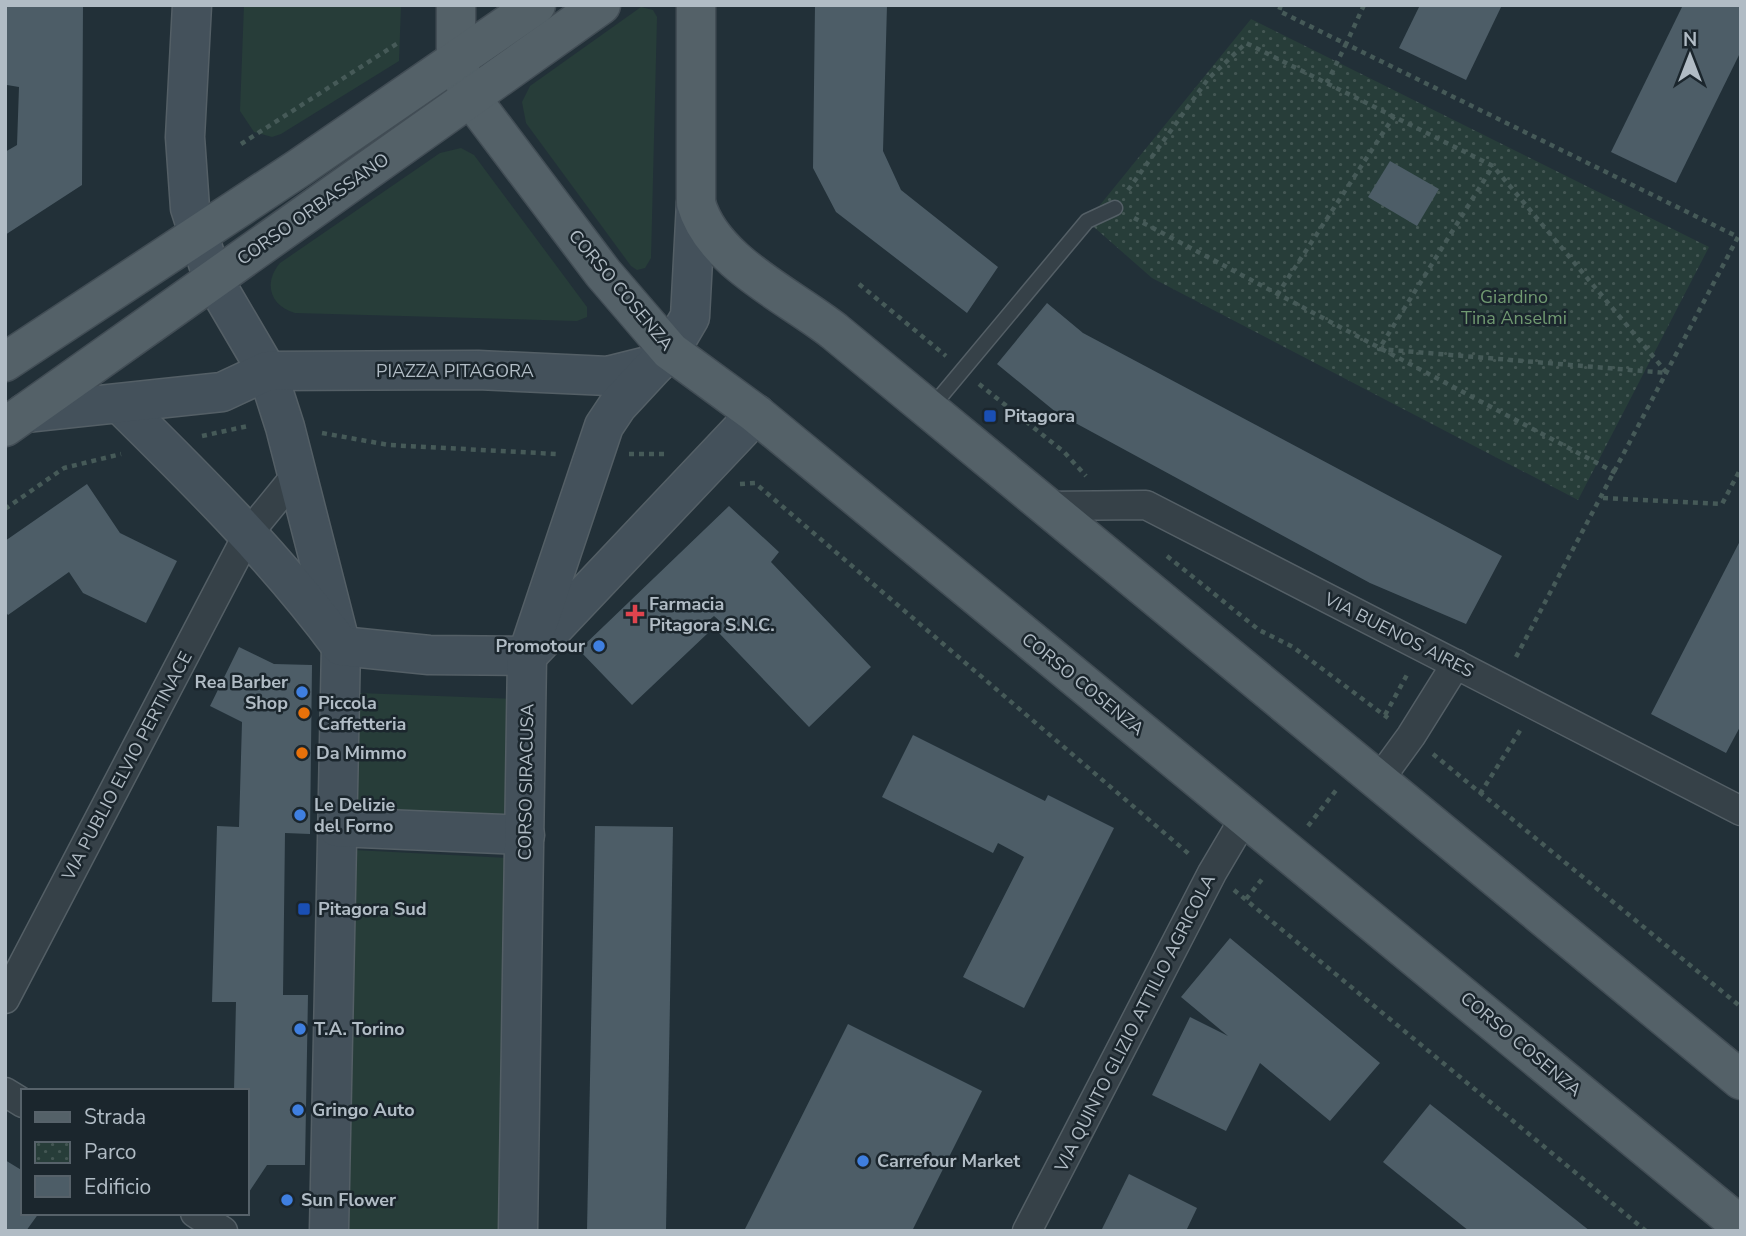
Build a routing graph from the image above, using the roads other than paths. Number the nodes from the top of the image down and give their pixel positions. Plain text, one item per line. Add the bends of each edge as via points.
1 (192, 5) edge
2 (456, 5) edge
3 (536, 5) edge
4 (601, 5) edge
5 (696, 5) edge
6 (456, 61) junction
7 (471, 98) junction
8 (696, 203) junction
9 (1115, 208) road end
10 (197, 234) junction
11 (213, 279) junction
12 (663, 358) junction
13 (5, 362) edge
14 (267, 371) junction
15 (120, 404) junction
16 (929, 410) junction
17 (756, 414) junction
18 (15, 420) edge
19 (297, 474) junction
20 (1045, 506) junction
21 (248, 534) junction
22 (341, 646) junction
23 (527, 656) junction
24 (1456, 664) junction
25 (1368, 771) junction
26 (1741, 811) edge
27 (1245, 817) junction
28 (337, 827) junction
29 (526, 835) junction
30 (5, 999) edge
31 (1741, 1080) edge
32 (5, 1092) edge
33 (21, 1102) edge
34 (198, 1215) edge
35 (1741, 1226) edge
36 (223, 1231) edge
37 (329, 1231) edge
38 (518, 1231) edge
39 (1027, 1231) edge

1 - 10 street via 185,174
2 - 6 main road
3 - 6 main road
4 - 7 main road, CORSO ORBASSANO
5 - 8 main road
6 - 7 main road
6 - 10 main road
7 - 11 main road, CORSO ORBASSANO
7 - 12 main road, CORSO COSENZA
8 - 12 street via 690,317
8 - 16 main road via 702,222 724,251 828,327
9 - 16 lane via 1087,220
10 - 11 street
10 - 13 main road
11 - 14 street
11 - 18 main road, CORSO ORBASSANO
12 - 14 street, PIAZZA PITAGORA via 608,376 478,370
12 - 17 main road, CORSO COSENZA
12 - 23 street, CORSO SIRACUSA via 604,426
14 - 15 street, CORSO ORBASSANO via 222,392
14 - 19 street
15 - 18 street, CORSO ORBASSANO
15 - 21 street
16 - 20 main road
17 - 23 street
17 - 27 main road, CORSO COSENZA
19 - 21 street
19 - 22 street
20 - 24 street, VIA BUENOS AIRES via 1146,505
20 - 25 main road
21 - 22 street via 301,592
21 - 30 street, VIA PUBLIO ELVIO PERTINACE
22 - 23 street via 429,655
22 - 28 street
23 - 29 street, CORSO SIRACUSA
24 - 25 street via 1411,736
24 - 26 street, VIA BUENOS AIRES
25 - 31 main road
27 - 35 main road, CORSO COSENZA
27 - 39 street, VIA QUINTO GLIZIO ATTILIO AGRICOLA
28 - 29 street
28 - 37 street
29 - 38 street, CORSO SIRACUSA
32 - 33 street
34 - 36 street

